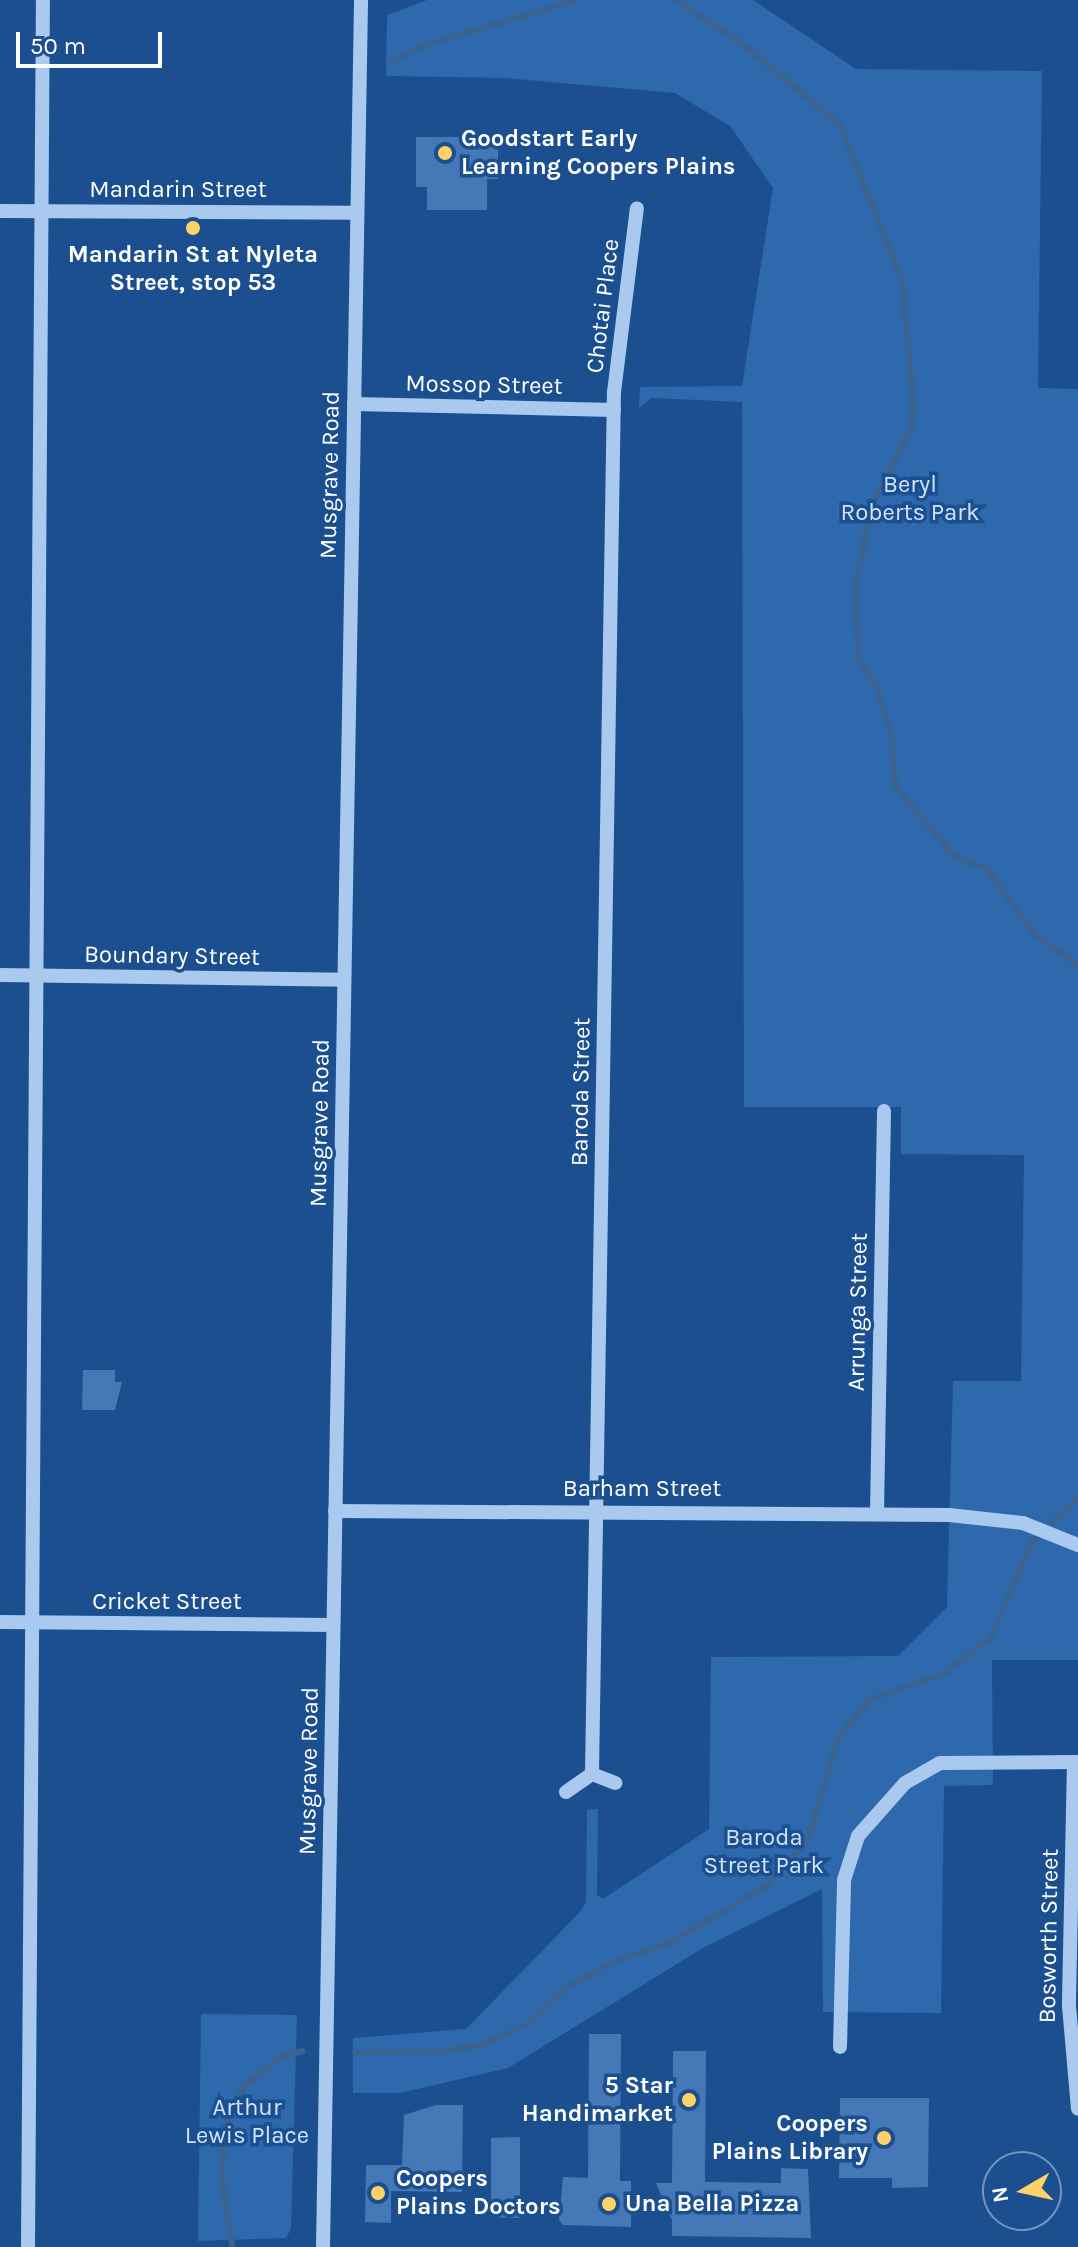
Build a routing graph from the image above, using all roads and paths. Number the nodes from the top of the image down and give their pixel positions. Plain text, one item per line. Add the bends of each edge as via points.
1 (43, 0) edge
2 (361, 0) edge
3 (637, 208) dead end
4 (0, 211) edge
5 (42, 211) junction
6 (357, 213) junction
7 (354, 404) junction
8 (614, 410) junction
9 (0, 975) edge
10 (36, 976) junction
11 (344, 980) junction
12 (884, 1111) dead end
13 (335, 1511) junction
14 (596, 1511) junction
15 (877, 1513) junction
16 (1078, 1545) edge
17 (0, 1622) edge
18 (32, 1623) junction
19 (333, 1625) junction
20 (1076, 1762) edge
21 (592, 1774) junction
22 (615, 1783) dead end
23 (566, 1792) dead end
24 (1074, 2006) edge
25 (840, 2047) dead end
26 (1078, 2109) edge
27 (28, 2247) edge
28 (323, 2247) edge

1 - 5 street
2 - 6 street, Musgrave Road
3 - 8 street, Chotai Place
4 - 5 street, Mandarin Street
5 - 6 street, Mandarin Street
5 - 10 street
6 - 7 street, Musgrave Road
7 - 8 street, Mossop Street
7 - 11 street, Musgrave Road
8 - 14 street, Baroda Street
9 - 10 street, Boundary Street
10 - 11 street, Boundary Street
10 - 18 street
11 - 13 street, Musgrave Road
12 - 15 street, Arrunga Street
13 - 14 street, Barham Street
13 - 19 street, Musgrave Road
14 - 15 street, Barham Street
14 - 21 street, Baroda Street
15 - 16 street, Barham Street via 1023,1523
17 - 18 street, Cricket Street
18 - 19 street, Cricket Street
18 - 27 street
19 - 28 street, Musgrave Road
20 - 24 street, Bosworth Street
20 - 25 street via 940,1763 905,1783 858,1836 844,1880
21 - 22 street
21 - 23 street
24 - 26 street, Bosworth Street

